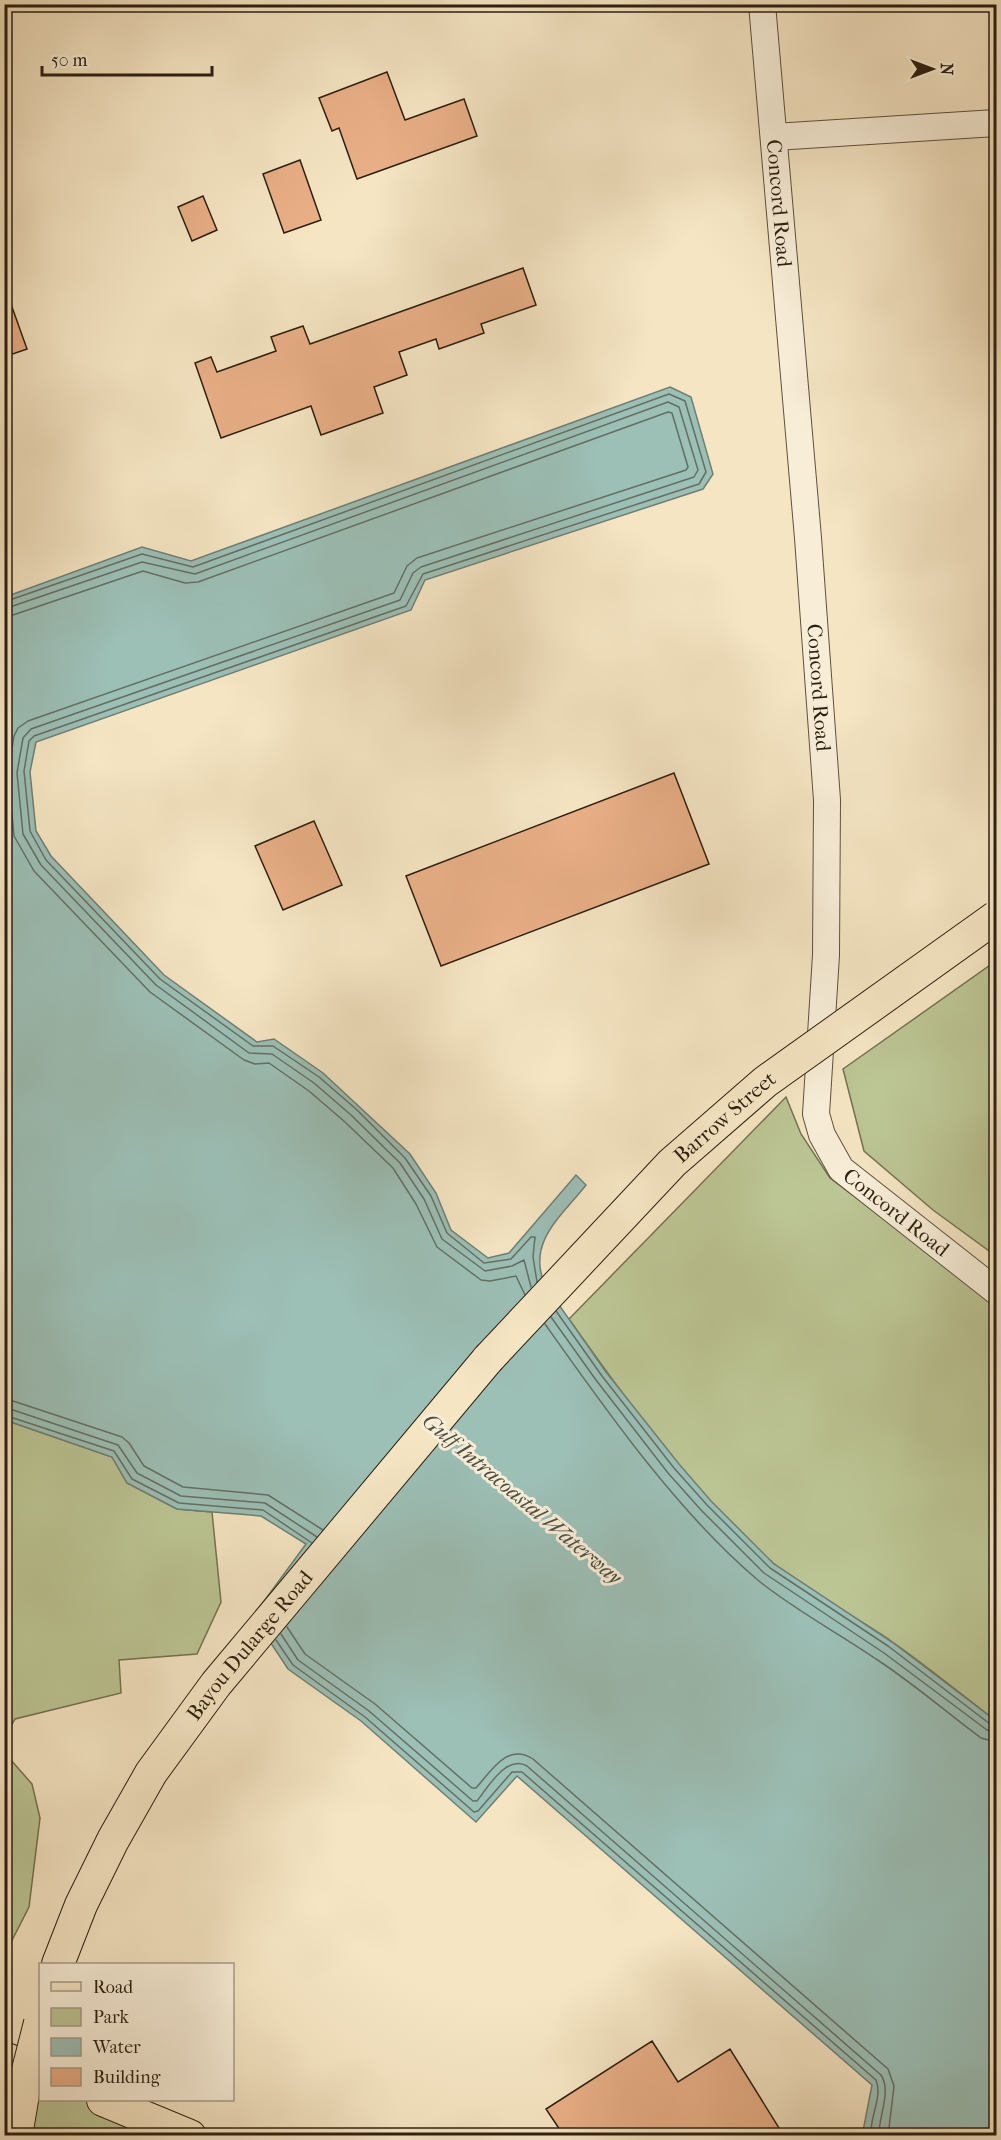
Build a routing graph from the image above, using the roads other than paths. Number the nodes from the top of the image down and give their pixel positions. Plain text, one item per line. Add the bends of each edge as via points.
1 (762, 4) edge
2 (996, 123) edge
3 (774, 137) junction
4 (996, 917) edge
5 (996, 1291) edge
6 (488, 1359) joint
7 (59, 1963) edge
8 (39, 2027) edge
9 (4, 2058) edge
10 (39, 2073) edge
11 (105, 2101) edge
12 (16, 2136) edge
13 (190, 2136) edge

1 - 3 street, Concord Road
2 - 3 street
3 - 5 street, Concord Road via 827,800 826,955 816,1114 822,1135 841,1169
4 - 6 main road, Barrow Street, bridge via 765,1082 672,1163
6 - 7 main road, Bayou Dularge Road via 216,1684 151,1773 112,1840
8 - 12 main road, bridge
9 - 10 main road
11 - 13 main road

